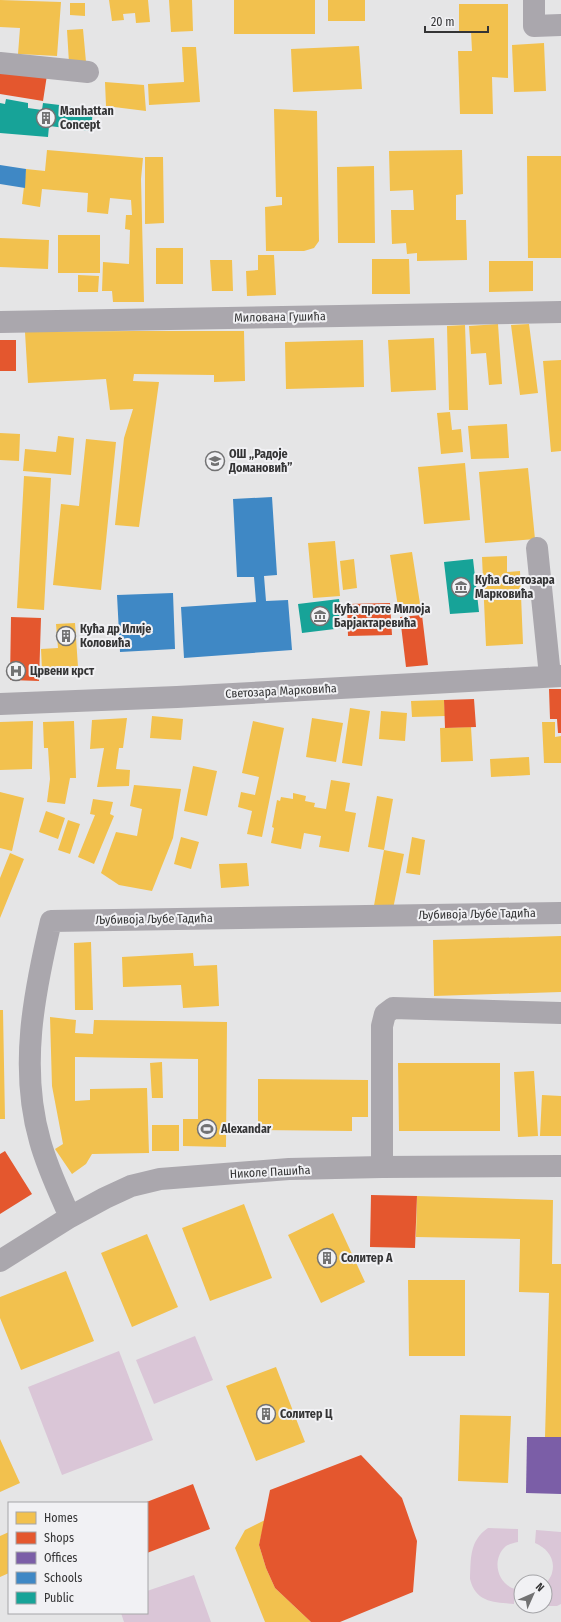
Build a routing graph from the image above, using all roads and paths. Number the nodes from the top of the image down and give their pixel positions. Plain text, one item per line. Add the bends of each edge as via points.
1 (534, 0) edge
2 (561, 25) edge
3 (0, 64) edge
4 (88, 72) dead end
5 (561, 312) edge
6 (0, 322) edge
7 (538, 548) dead end
8 (556, 676) edge
9 (0, 704) edge
10 (561, 913) edge
11 (561, 1012) edge
12 (561, 1166) edge
13 (382, 1167) junction
14 (70, 1217) junction
15 (0, 1261) edge

1 - 2 street via 534,26
3 - 4 street
5 - 6 street, Милована Гушића
7 - 8 street
8 - 9 street, Светозара Марковића
10 - 14 street, Љубивоја Љубе Тадића via 51,921 33,1006 29,1058 39,1139
11 - 13 street via 393,1008 385,1014 382,1026
12 - 13 street, Николе Пашића
13 - 14 street, Николе Пашића via 289,1169 160,1179 131,1186
14 - 15 street, Николе Пашића

